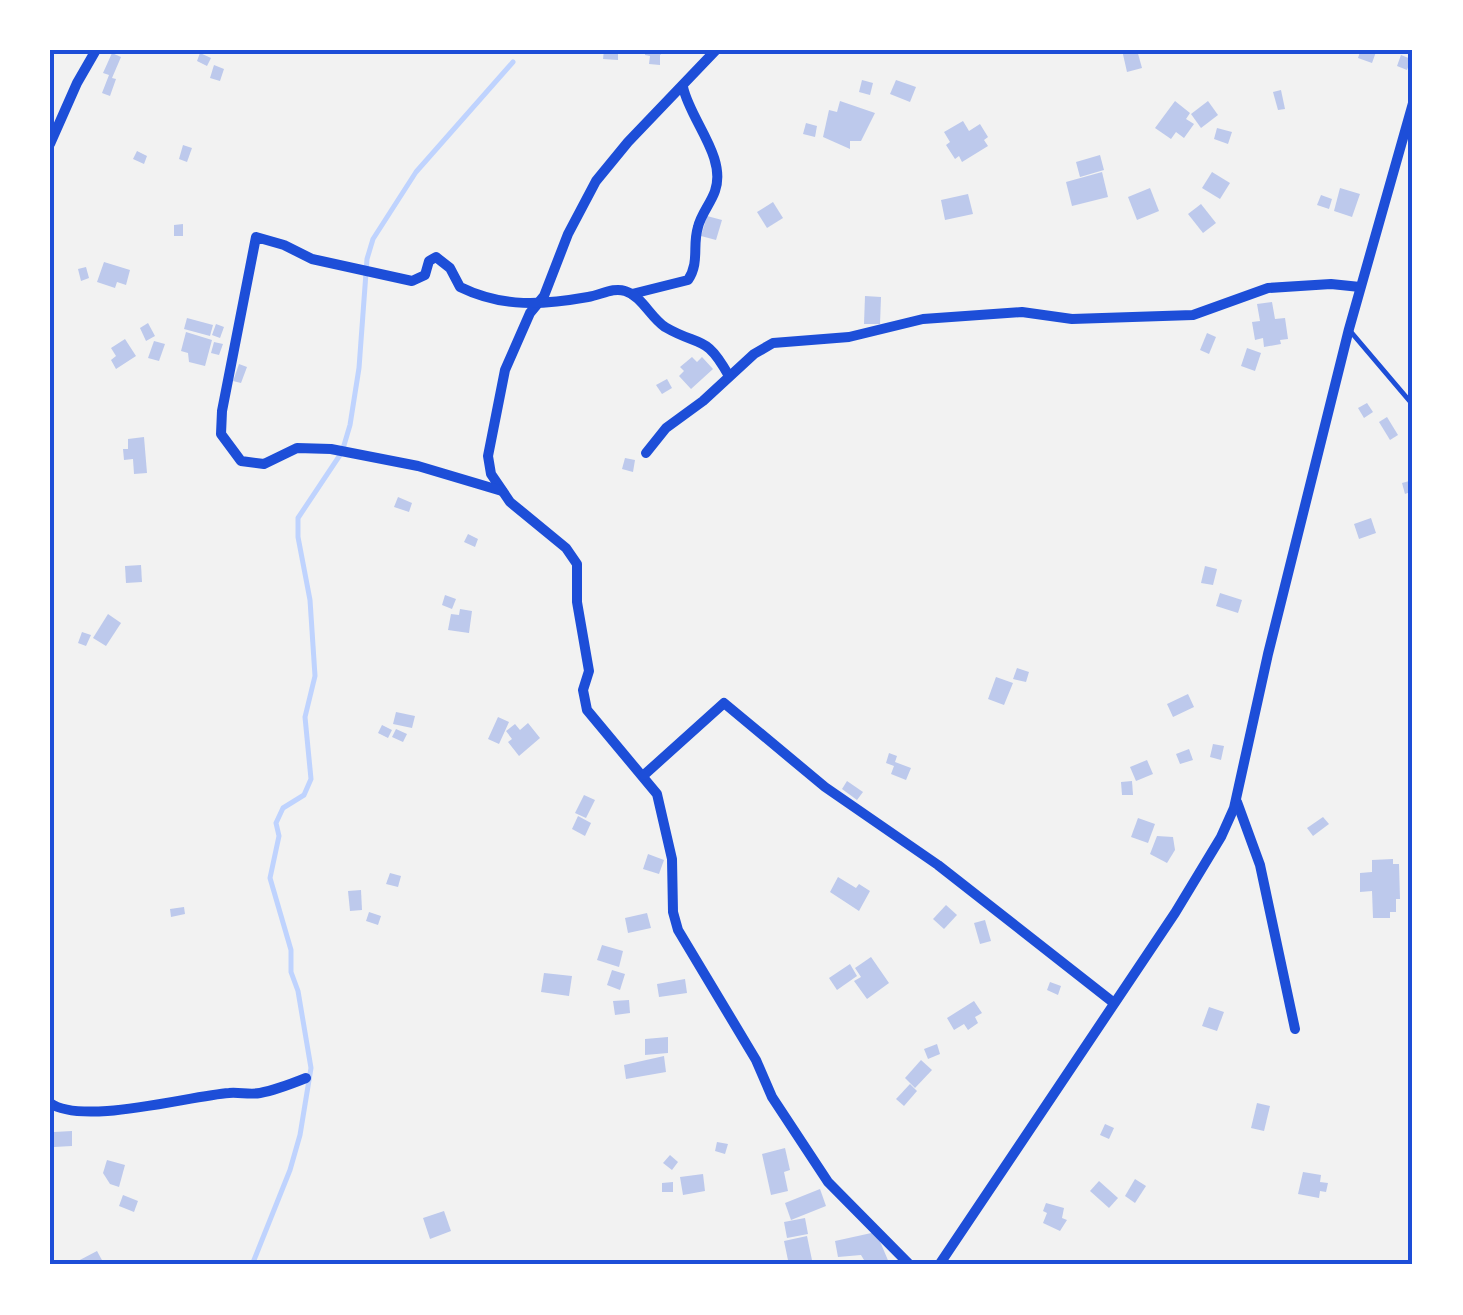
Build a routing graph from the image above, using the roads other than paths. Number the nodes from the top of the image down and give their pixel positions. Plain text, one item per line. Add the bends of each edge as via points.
1 (96, 50) edge
2 (716, 50) edge
3 (683, 86) junction
4 (1413, 103) edge
5 (50, 144) edge
6 (1360, 287) junction
7 (632, 294) junction
8 (537, 304) junction
9 (1349, 329) junction
10 (729, 376) junction
11 (1413, 405) edge
12 (646, 453) dead end
13 (502, 491) junction
14 (644, 776) junction
15 (1236, 801) junction
16 (1114, 1003) junction
17 (1296, 1029) dead end
18 (306, 1078) dead end
19 (50, 1103) edge
20 (910, 1265) edge
21 (939, 1265) edge

1 - 5 street
2 - 3 street
3 - 7 street via 718,172 716,190 698,223 696,268 688,280
3 - 8 street via 596,182
4 - 6 street
6 - 9 street
6 - 10 street via 1268,288 1193,315 1072,320 1022,312 922,319 849,337 773,344
7 - 8 street via 621,289
7 - 10 street via 666,328 706,343
8 - 13 street via 497,397 488,456
8 - 13 street via 460,287 436,257 425,276 412,281 312,259 256,237 222,410 221,434 241,462 264,464 298,448 331,449
9 - 11 lane
9 - 15 street
10 - 12 street
13 - 14 street via 577,564 587,710
14 - 16 street via 724,703
14 - 20 street via 662,813 672,859 672,912 688,949 828,1182
15 - 16 street via 1221,837
15 - 17 street via 1260,864
16 - 21 street
18 - 19 street via 257,1094 182,1102 107,1109

